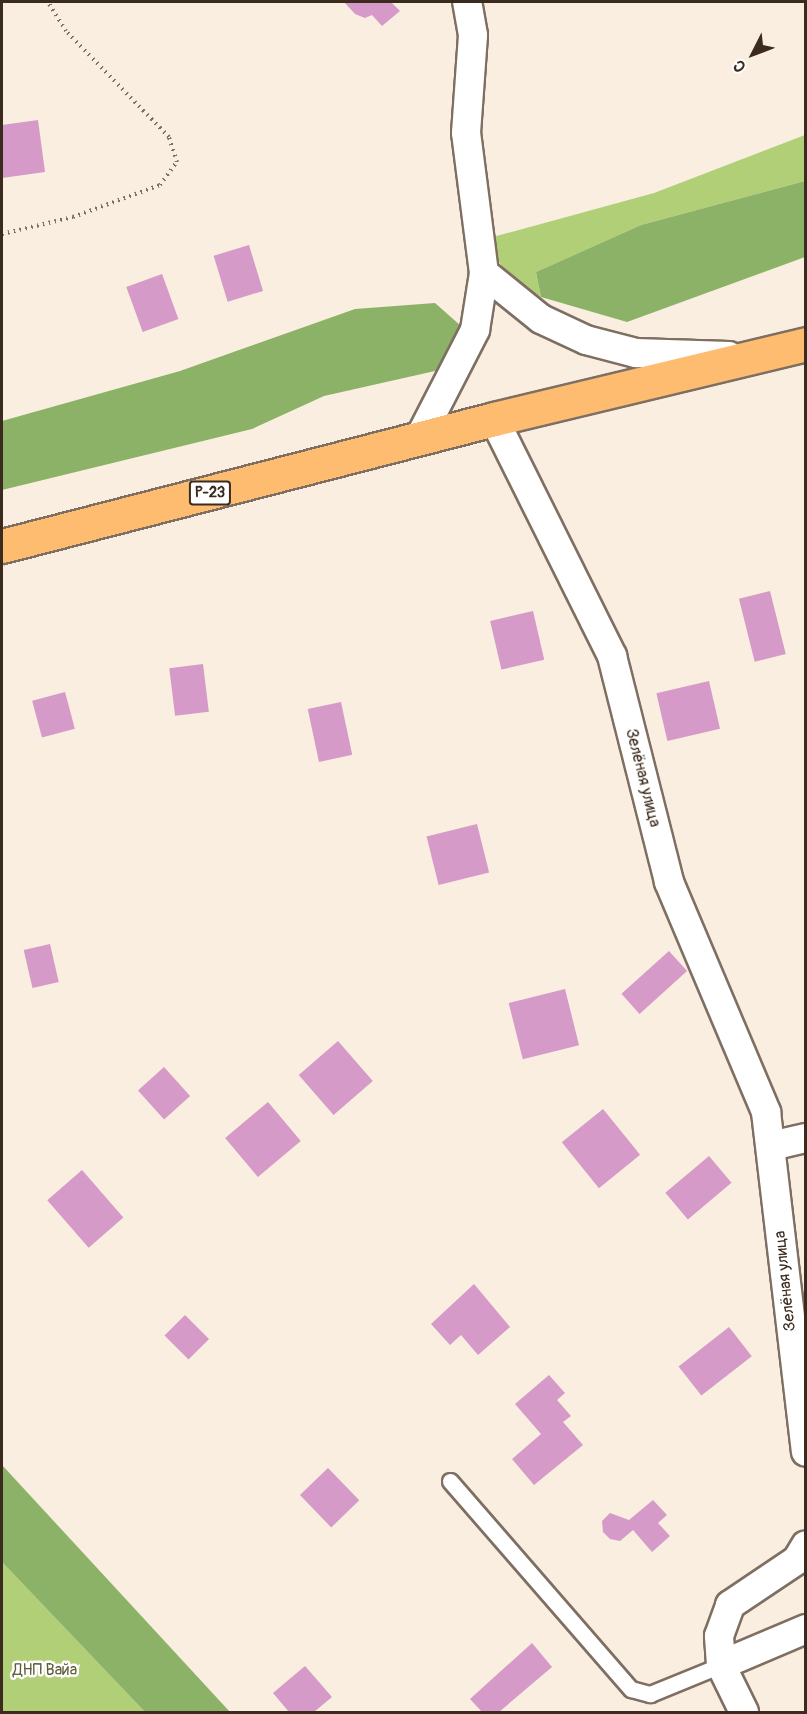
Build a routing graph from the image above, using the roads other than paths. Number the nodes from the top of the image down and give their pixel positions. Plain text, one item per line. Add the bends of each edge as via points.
1 (467, 2) edge
2 (484, 273) junction
3 (806, 329) edge
4 (806, 344) edge
5 (746, 357) junction
6 (494, 419) junction
7 (419, 439) junction
8 (2, 546) edge
9 (806, 1138) edge
10 (771, 1146) junction
11 (806, 1452) edge
12 (450, 1481) dead end
13 (806, 1545) edge
14 (806, 1629) edge
15 (721, 1665) junction
16 (744, 1713) edge

1 - 2 street via 473,35 466,133
2 - 5 street via 541,319 586,340 636,353
2 - 7 street via 475,330
3 - 5 main road, Р-23
4 - 5 main road
5 - 6 main road, Р-23
6 - 7 main road, Р-23
6 - 10 street, Зелёная улица via 612,656 669,882 766,1112
7 - 8 main road, Р-23
9 - 10 street
10 - 11 street, Зелёная улица
12 - 15 lane via 631,1689 650,1694
13 - 15 street via 796,1560 730,1605 718,1636
14 - 15 street
15 - 16 street

